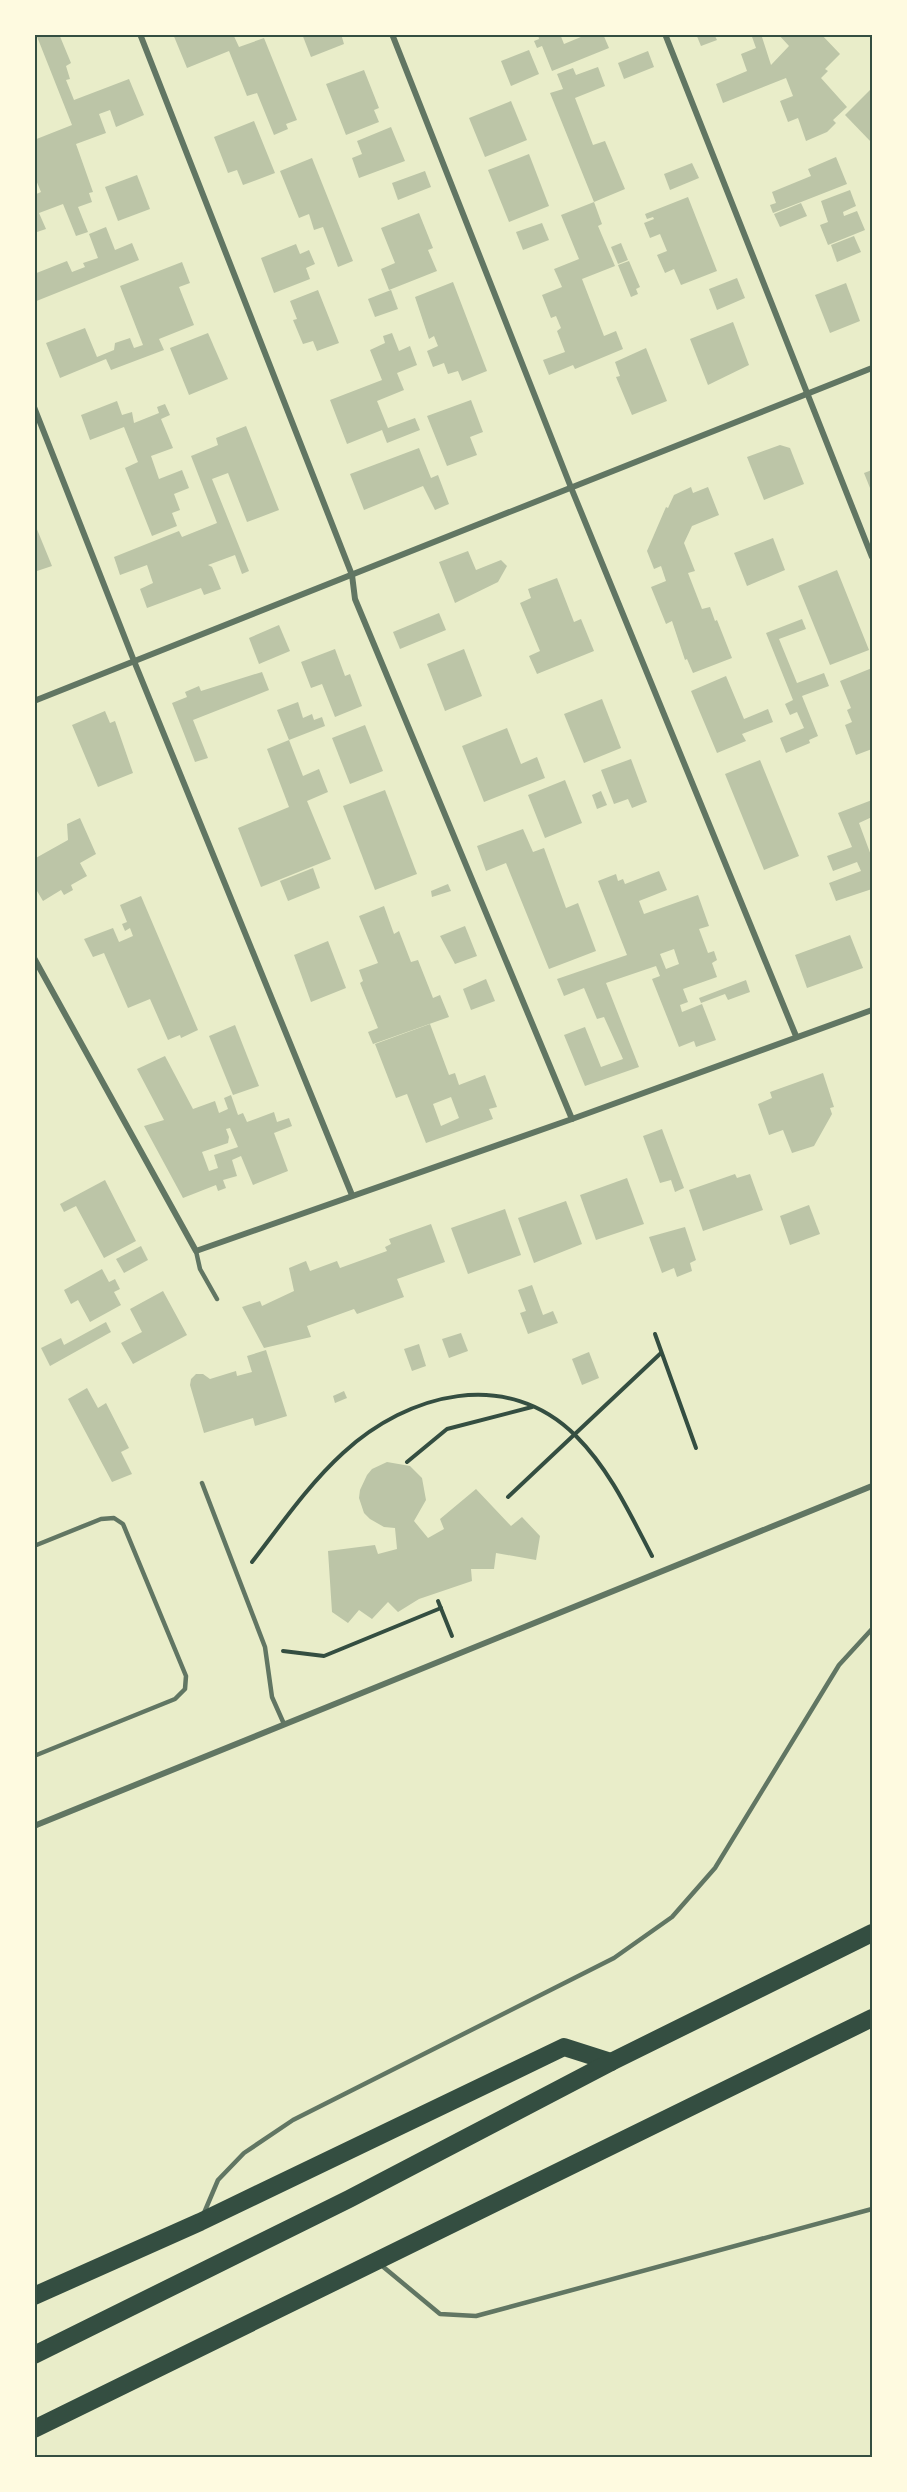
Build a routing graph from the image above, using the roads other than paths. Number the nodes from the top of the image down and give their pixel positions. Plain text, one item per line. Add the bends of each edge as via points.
1 (140, 34) edge
2 (392, 34) edge
3 (665, 34) edge
4 (873, 368) edge
5 (807, 394) junction
6 (34, 407) edge
7 (572, 489) junction
8 (873, 557) edge
9 (352, 575) junction
10 (134, 661) junction
11 (34, 701) edge
12 (34, 957) edge
13 (873, 1010) edge
14 (796, 1036) junction
15 (572, 1119) junction
16 (352, 1195) junction
17 (196, 1251) junction
18 (218, 1299) dead end
19 (202, 1483) dead end
20 (873, 1486) edge
21 (34, 1546) edge
22 (873, 1629) edge
23 (284, 1724) junction
24 (34, 1756) edge
25 (34, 1826) edge
26 (873, 1933) edge
27 (873, 2018) edge
28 (611, 2062) junction
29 (873, 2209) edge
30 (200, 2222) junction
31 (376, 2262) junction
32 (34, 2296) edge
33 (34, 2355) edge
34 (34, 2429) edge

1 - 9 street
2 - 7 street
3 - 5 street
4 - 5 street
5 - 7 street
5 - 8 street
6 - 10 street
7 - 9 street
7 - 14 street
9 - 10 street
9 - 15 street via 355,599
10 - 11 street
10 - 16 street
12 - 17 street
13 - 14 street
14 - 15 street
15 - 16 street
16 - 17 street
17 - 18 lane via 200,1269
19 - 23 lane via 265,1647 272,1697
20 - 23 street
21 - 24 lane via 101,1519 114,1518 123,1524 186,1676 185,1689 175,1699
22 - 30 lane via 839,1665 715,1868 672,1917 614,1958 293,2120 244,2152 218,2180
23 - 25 street
26 - 28 highway
27 - 31 highway
28 - 30 highway via 564,2047
28 - 33 highway via 349,2199
29 - 31 lane via 476,2316 440,2314
30 - 32 highway
31 - 34 highway

